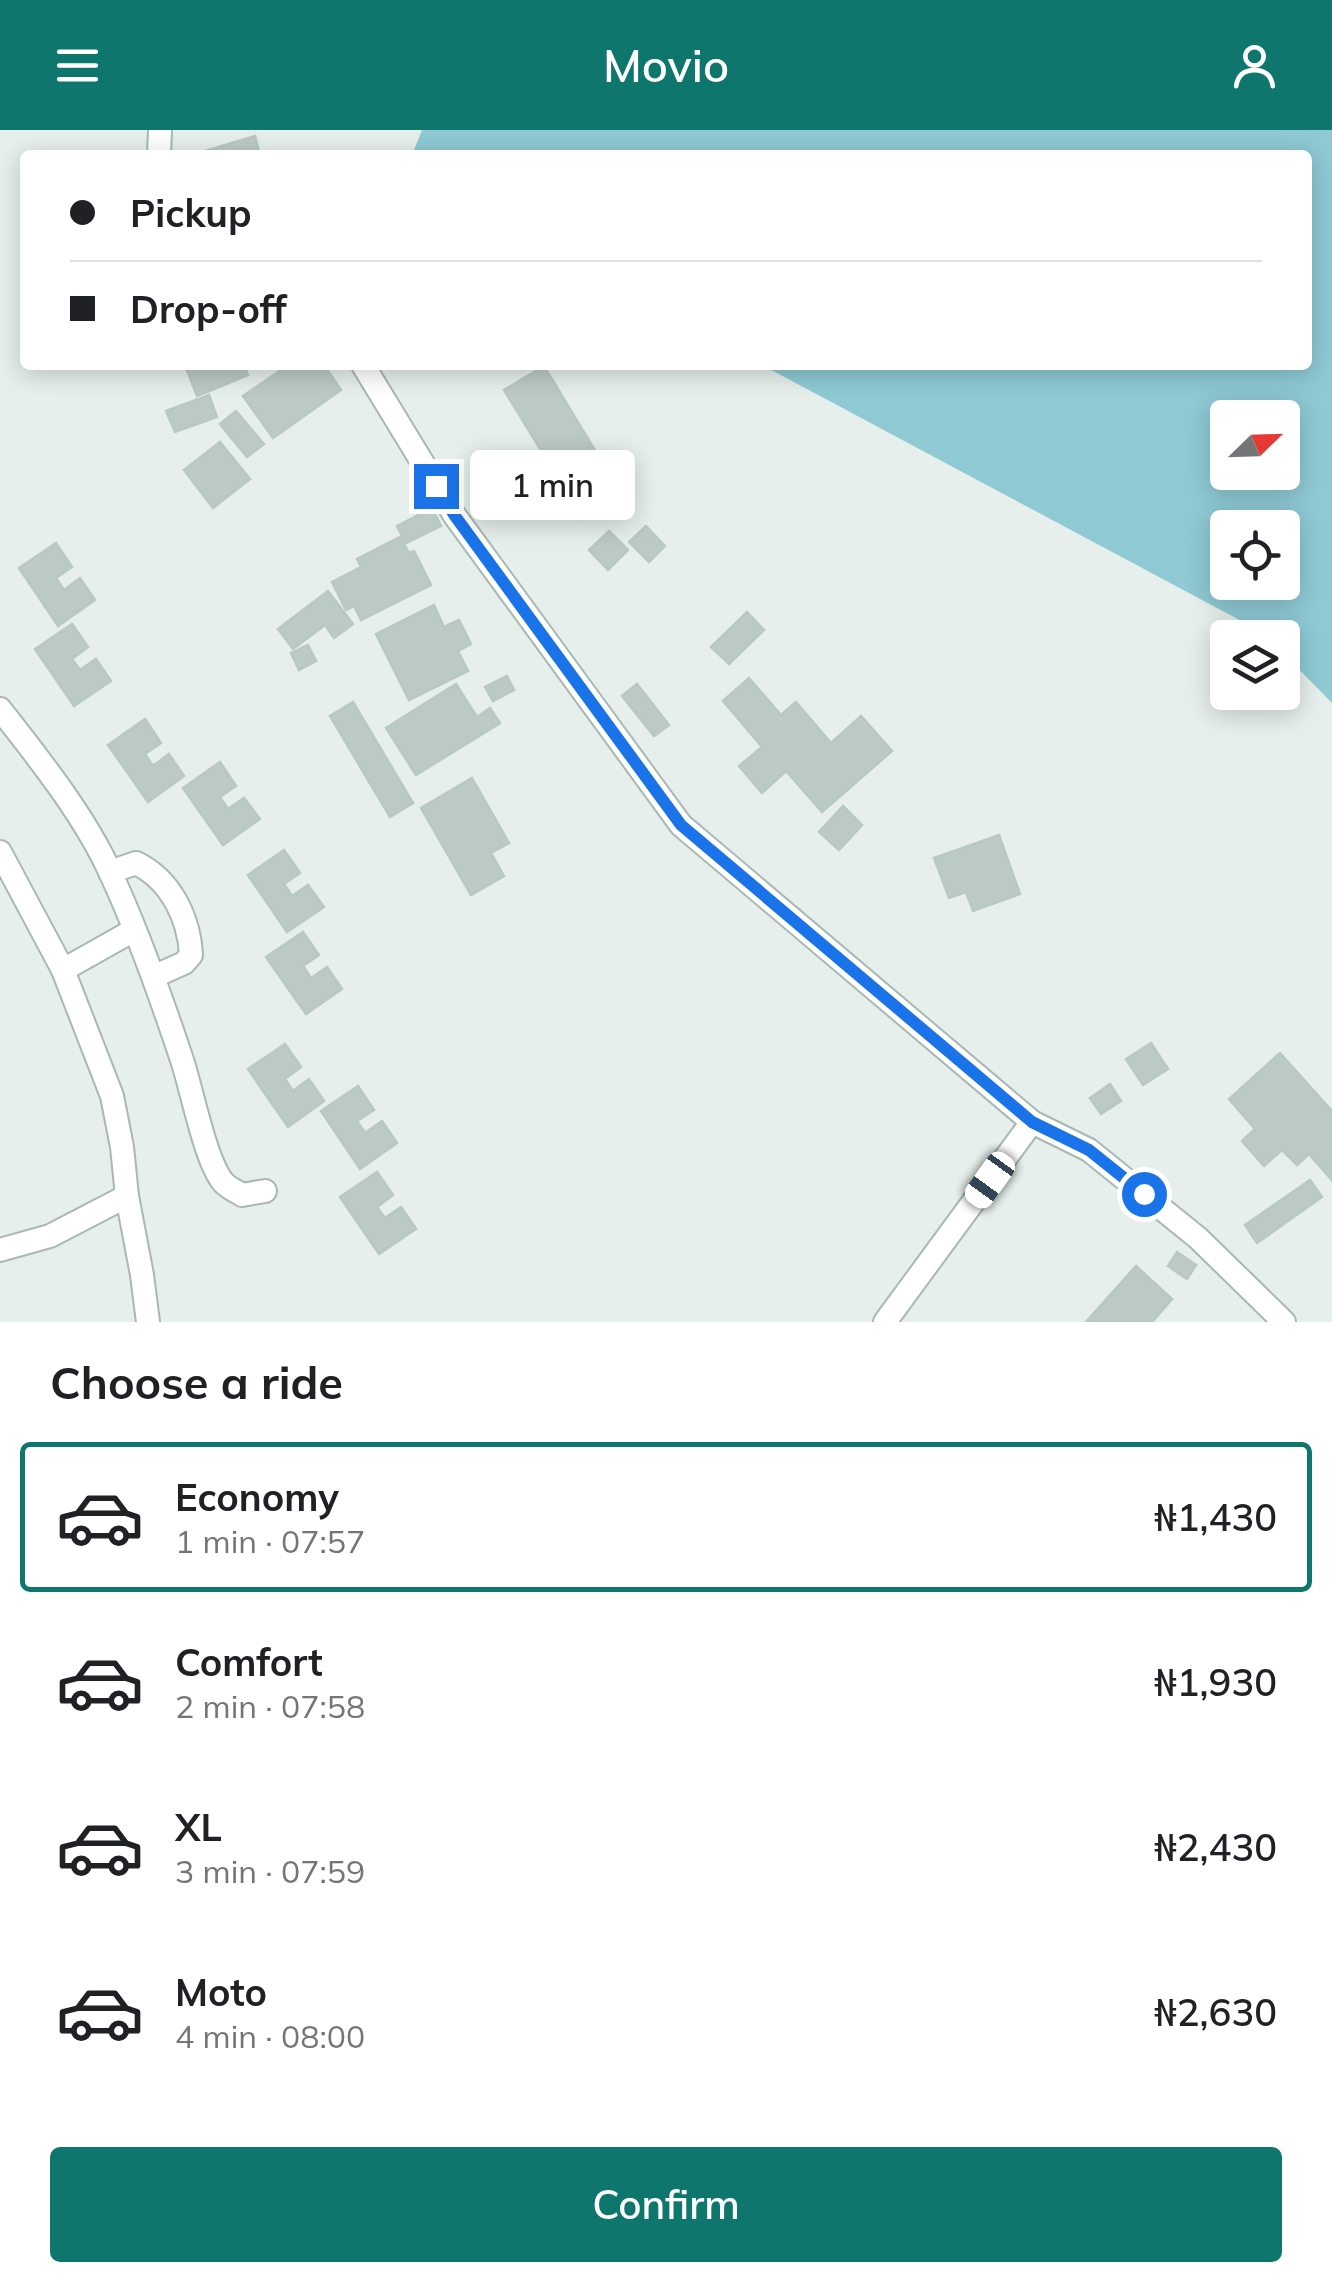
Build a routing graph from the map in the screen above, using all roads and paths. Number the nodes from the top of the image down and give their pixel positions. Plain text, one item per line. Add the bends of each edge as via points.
1 (366, 370) edge
2 (0, 709) edge
3 (0, 852) edge
4 (110, 872) junction
5 (134, 930) junction
6 (63, 970) junction
7 (155, 976) junction
8 (1032, 1122) junction
9 (265, 1191) dead end
10 (127, 1196) junction
11 (0, 1250) edge
12 (148, 1322) edge
13 (885, 1322) edge
14 (1284, 1322) edge

1 - 8 street via 455,516 681,825
2 - 4 street via 68,800
3 - 6 street
4 - 5 street
4 - 7 street via 136,864 150,870 186,922 191,954
5 - 6 street
5 - 7 street
6 - 10 street via 112,1096
7 - 9 street via 214,1167 242,1195
8 - 13 street
8 - 14 street via 1089,1150 1198,1238
10 - 11 street via 50,1236
10 - 12 street

